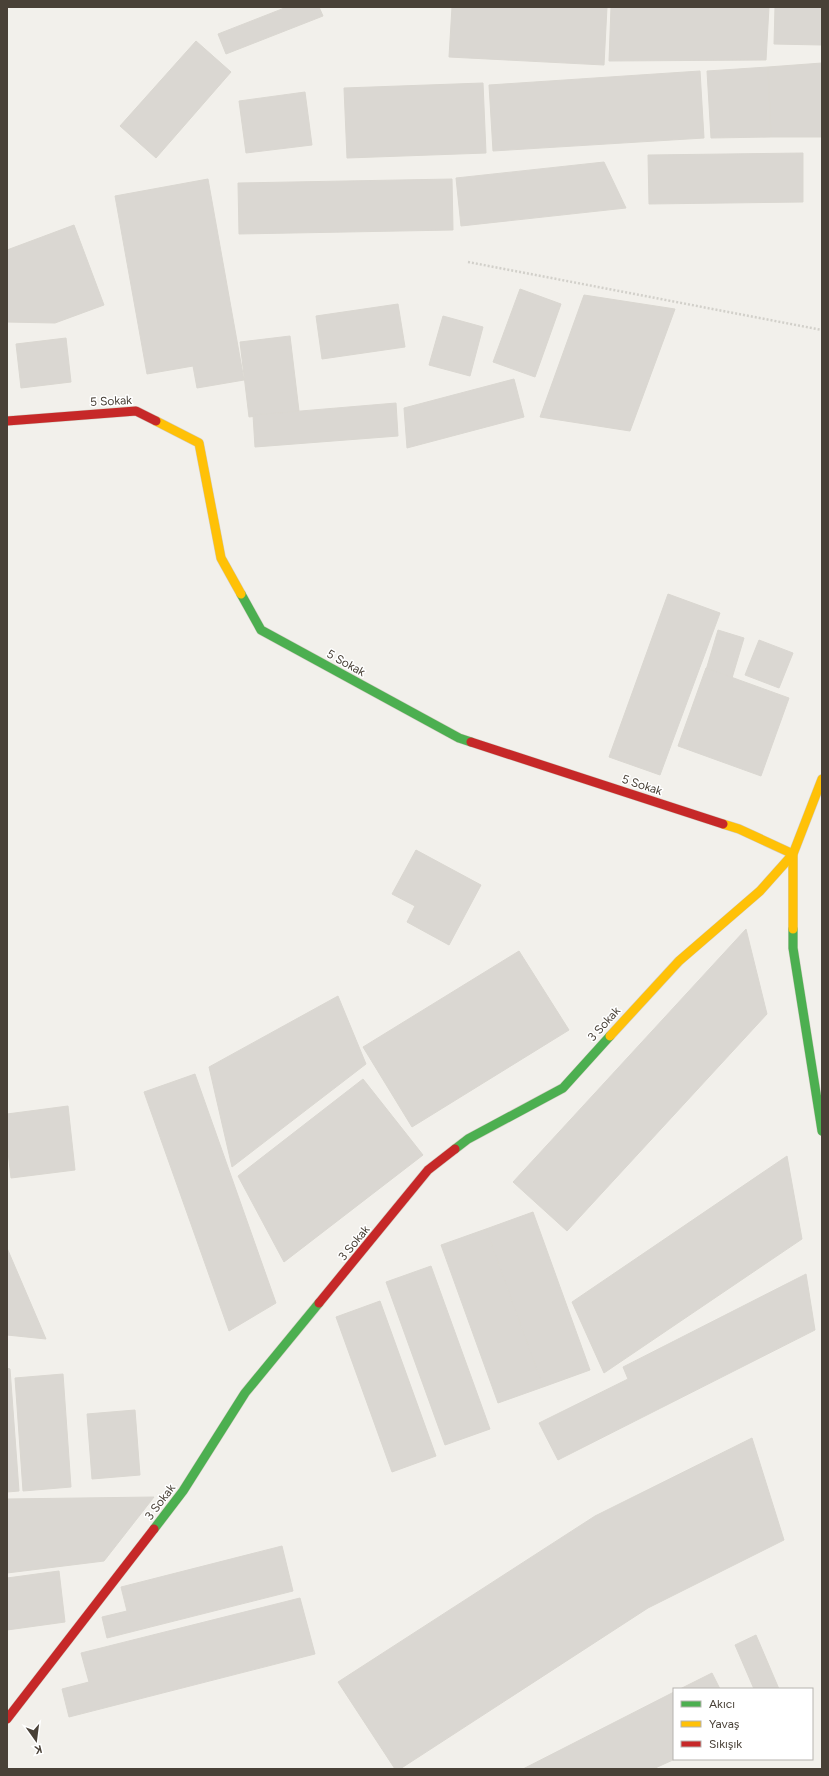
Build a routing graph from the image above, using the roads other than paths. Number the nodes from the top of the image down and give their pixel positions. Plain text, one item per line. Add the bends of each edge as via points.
1 (7, 421) edge
2 (822, 779) edge
3 (792, 854) junction
4 (822, 1131) edge
5 (7, 1719) edge

1 - 3 street, 5 Sokak via 136,411 199,443 221,558 261,630 459,738 739,829
2 - 3 street
3 - 4 street via 793,948
3 - 5 street, 3 Sokak via 760,891 679,961 563,1088 468,1139 428,1170 245,1394 184,1491

